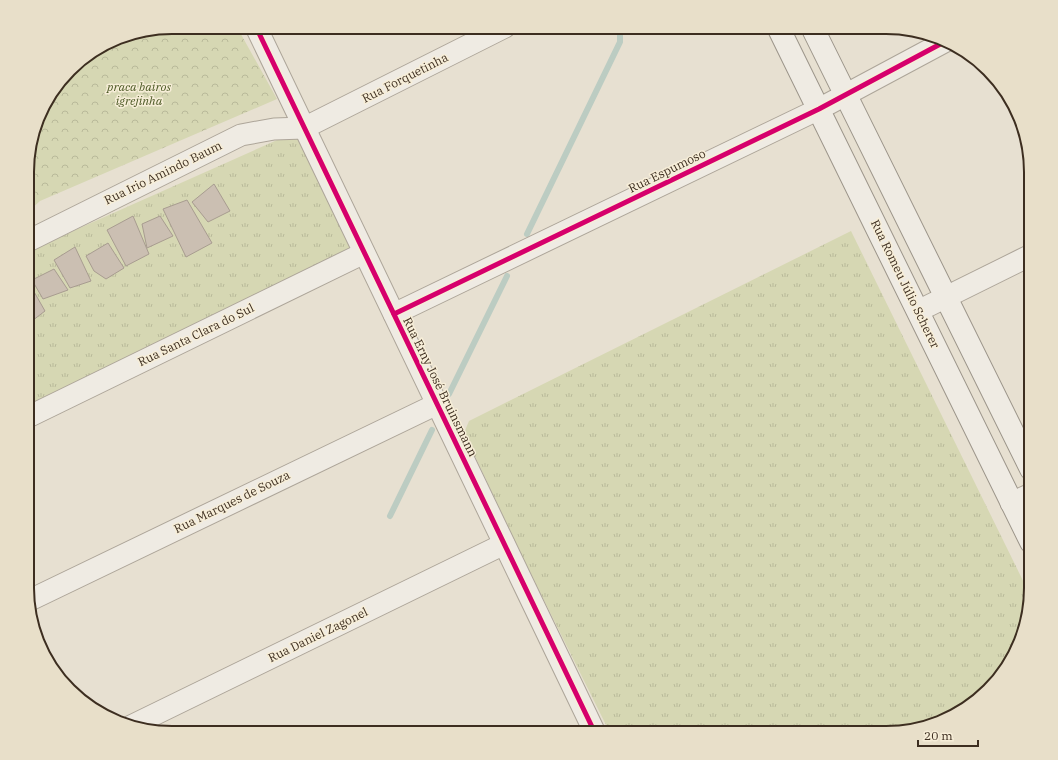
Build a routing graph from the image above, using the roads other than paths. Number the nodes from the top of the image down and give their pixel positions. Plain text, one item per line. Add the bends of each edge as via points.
1 (259, 34) edge
2 (491, 34) edge
3 (782, 34) edge
4 (816, 34) edge
5 (939, 45) edge
6 (846, 94) junction
7 (819, 109) junction
8 (304, 128) junction
9 (34, 238) edge
10 (364, 253) junction
11 (1024, 258) edge
12 (946, 297) junction
13 (918, 311) junction
14 (394, 314) junction
15 (437, 404) junction
16 (34, 414) edge
17 (1024, 455) edge
18 (1024, 497) edge
19 (1011, 503) junction
20 (1024, 528) edge
21 (504, 544) junction
22 (34, 598) edge
23 (140, 722) edge
24 (585, 726) edge

1 - 8 street, Rua Erny José Bruinsmann
2 - 8 street, Rua Forquetinha
3 - 7 main road, Rua Romeu Júlio Scherer
4 - 6 main road
5 - 6 street, Rua Espumoso
6 - 7 street, Rua Espumoso
6 - 12 main road
7 - 13 main road, Rua Romeu Júlio Scherer
7 - 14 street, Rua Espumoso
8 - 9 street, Rua Irio Amindo Baum via 274,129 241,135
8 - 10 street, Rua Erny José Bruinsmann
10 - 14 street, Rua Erny José Bruinsmann
10 - 16 street, Rua Santa Clara do Sul
11 - 12 street
12 - 13 street
12 - 17 main road
13 - 19 main road, Rua Romeu Júlio Scherer
14 - 15 street, Rua Erny José Bruinsmann
15 - 21 street, Rua Erny José Bruinsmann
15 - 22 street, Rua Marques de Souza
18 - 19 street
19 - 20 main road, Rua Romeu Júlio Scherer
21 - 23 street, Rua Daniel Zagonel
21 - 24 street, Rua Erny José Bruinsmann

